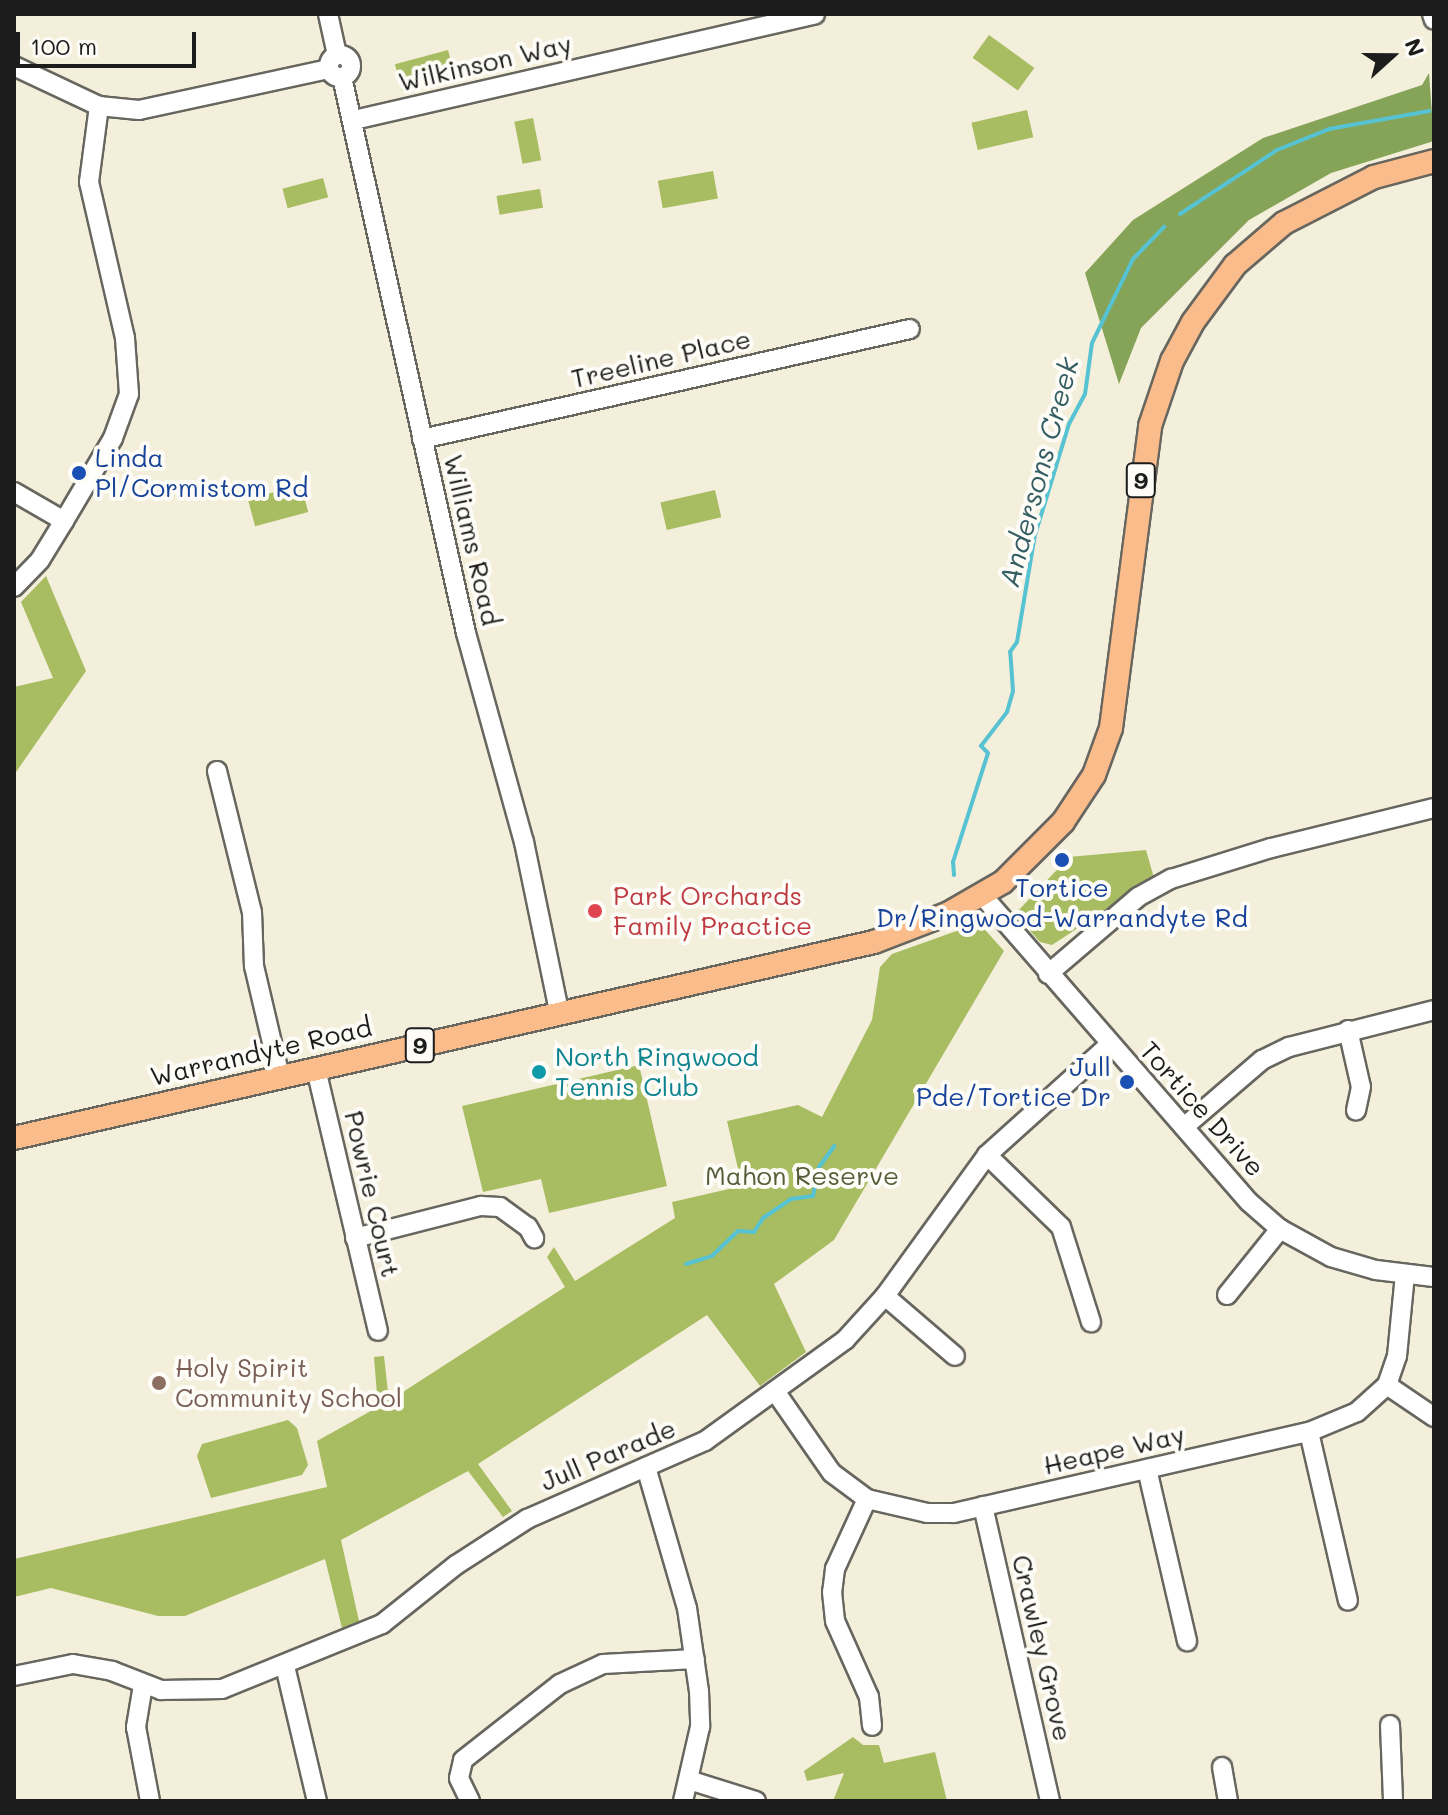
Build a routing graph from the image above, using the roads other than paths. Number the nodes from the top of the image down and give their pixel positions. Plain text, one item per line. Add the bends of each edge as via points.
1 (328, 14) edge
2 (815, 14) edge
3 (1432, 14) edge
4 (1434, 20) edge
5 (14, 66) edge
6 (336, 67) junction
7 (99, 106) junction
8 (354, 120) junction
9 (1434, 161) edge
10 (910, 329) dead end
11 (422, 439) junction
12 (14, 492) edge
13 (64, 521) junction
14 (14, 587) edge
15 (217, 771) dead end
16 (1434, 808) edge
17 (982, 895) junction
18 (1048, 974) junction
19 (1434, 1010) edge
20 (559, 1011) junction
21 (1348, 1030) junction
22 (1109, 1045) junction
23 (316, 1069) junction
24 (280, 1077) junction
25 (1356, 1110) dead end
26 (1184, 1127) junction
27 (14, 1138) edge
28 (987, 1155) junction
29 (1280, 1229) junction
30 (355, 1238) junction
31 (534, 1238) dead end
32 (1405, 1275) junction
33 (1434, 1277) edge
34 (1227, 1295) dead end
35 (885, 1296) junction
36 (1091, 1322) dead end
37 (378, 1331) dead end
38 (955, 1356) dead end
39 (1387, 1385) junction
40 (777, 1394) junction
41 (1434, 1417) edge
42 (1309, 1432) junction
43 (646, 1467) junction
44 (1147, 1469) junction
45 (867, 1499) junction
46 (983, 1506) junction
47 (1348, 1601) dead end
48 (1187, 1641) dead end
49 (695, 1659) junction
50 (285, 1666) junction
51 (14, 1676) edge
52 (143, 1685) junction
53 (1390, 1725) dead end
54 (872, 1726) dead end
55 (1222, 1767) dead end
56 (692, 1781) junction
57 (150, 1801) edge
58 (317, 1801) edge
59 (470, 1801) edge
60 (683, 1801) edge
61 (756, 1801) edge
62 (1050, 1801) edge
63 (1228, 1801) edge
64 (1393, 1801) edge

1 - 6 street, Williams Road
2 - 8 street, Wilkinson Way
3 - 4 street
5 - 7 street
6 - 7 street via 158,109
6 - 8 street, Williams Road
7 - 13 street via 89,182 125,338 129,394 113,438
8 - 11 street, Williams Road
9 - 17 main road, 9 via 1374,177 1284,223 1235,265 1193,322 1172,361 1150,426 1111,728 1094,775 1063,822 1018,869
10 - 11 street, Treeline Place
11 - 20 street, Williams Road via 466,633 524,842
12 - 13 street
13 - 14 street via 40,560
15 - 24 street via 252,912 254,966
16 - 18 street via 1171,879 1138,897
17 - 18 street, Tortice Drive
17 - 20 main road, Warrandyte Road / 9 via 874,942
18 - 22 street, Tortice Drive
19 - 21 street
20 - 23 main road, Warrandyte Road / 9
21 - 25 street via 1361,1087
21 - 26 street via 1312,1038 1262,1060
22 - 26 street, Tortice Drive
22 - 28 street, Jull Parade
23 - 24 main road, Warrandyte Road / 9
23 - 30 street, Powrie Court
24 - 27 main road, Warrandyte Road / 9
26 - 29 street, Tortice Drive
28 - 35 street, Jull Parade
28 - 36 street via 1061,1227
29 - 32 street, Tortice Drive via 1331,1257
29 - 34 street
30 - 31 street via 481,1206 500,1207 528,1227
30 - 37 street, Powrie Court
32 - 33 street, Tortice Drive
32 - 39 street via 1397,1356
35 - 38 street
35 - 40 street, Jull Parade via 845,1340
39 - 41 street
39 - 42 street, Heape Way via 1357,1412
40 - 43 street, Jull Parade via 705,1441
40 - 45 street, Heape Way via 832,1473
42 - 44 street, Heape Way
42 - 47 street
43 - 49 street via 671,1541
43 - 50 street, Jull Parade via 527,1519 456,1565 382,1624
44 - 46 street, Heape Way
44 - 48 street
45 - 46 street, Heape Way via 927,1513
45 - 54 street via 835,1569 832,1592 835,1621 869,1697
46 - 62 street, Crawley Grove
49 - 56 street via 700,1727
49 - 59 street via 603,1664 560,1684 463,1760 459,1778
50 - 52 street, Jull Parade via 212,1690
50 - 58 street
51 - 52 street, Jull Parade via 73,1664 112,1671
52 - 57 street via 136,1727
53 - 64 street
55 - 63 street
56 - 60 street
56 - 61 street

